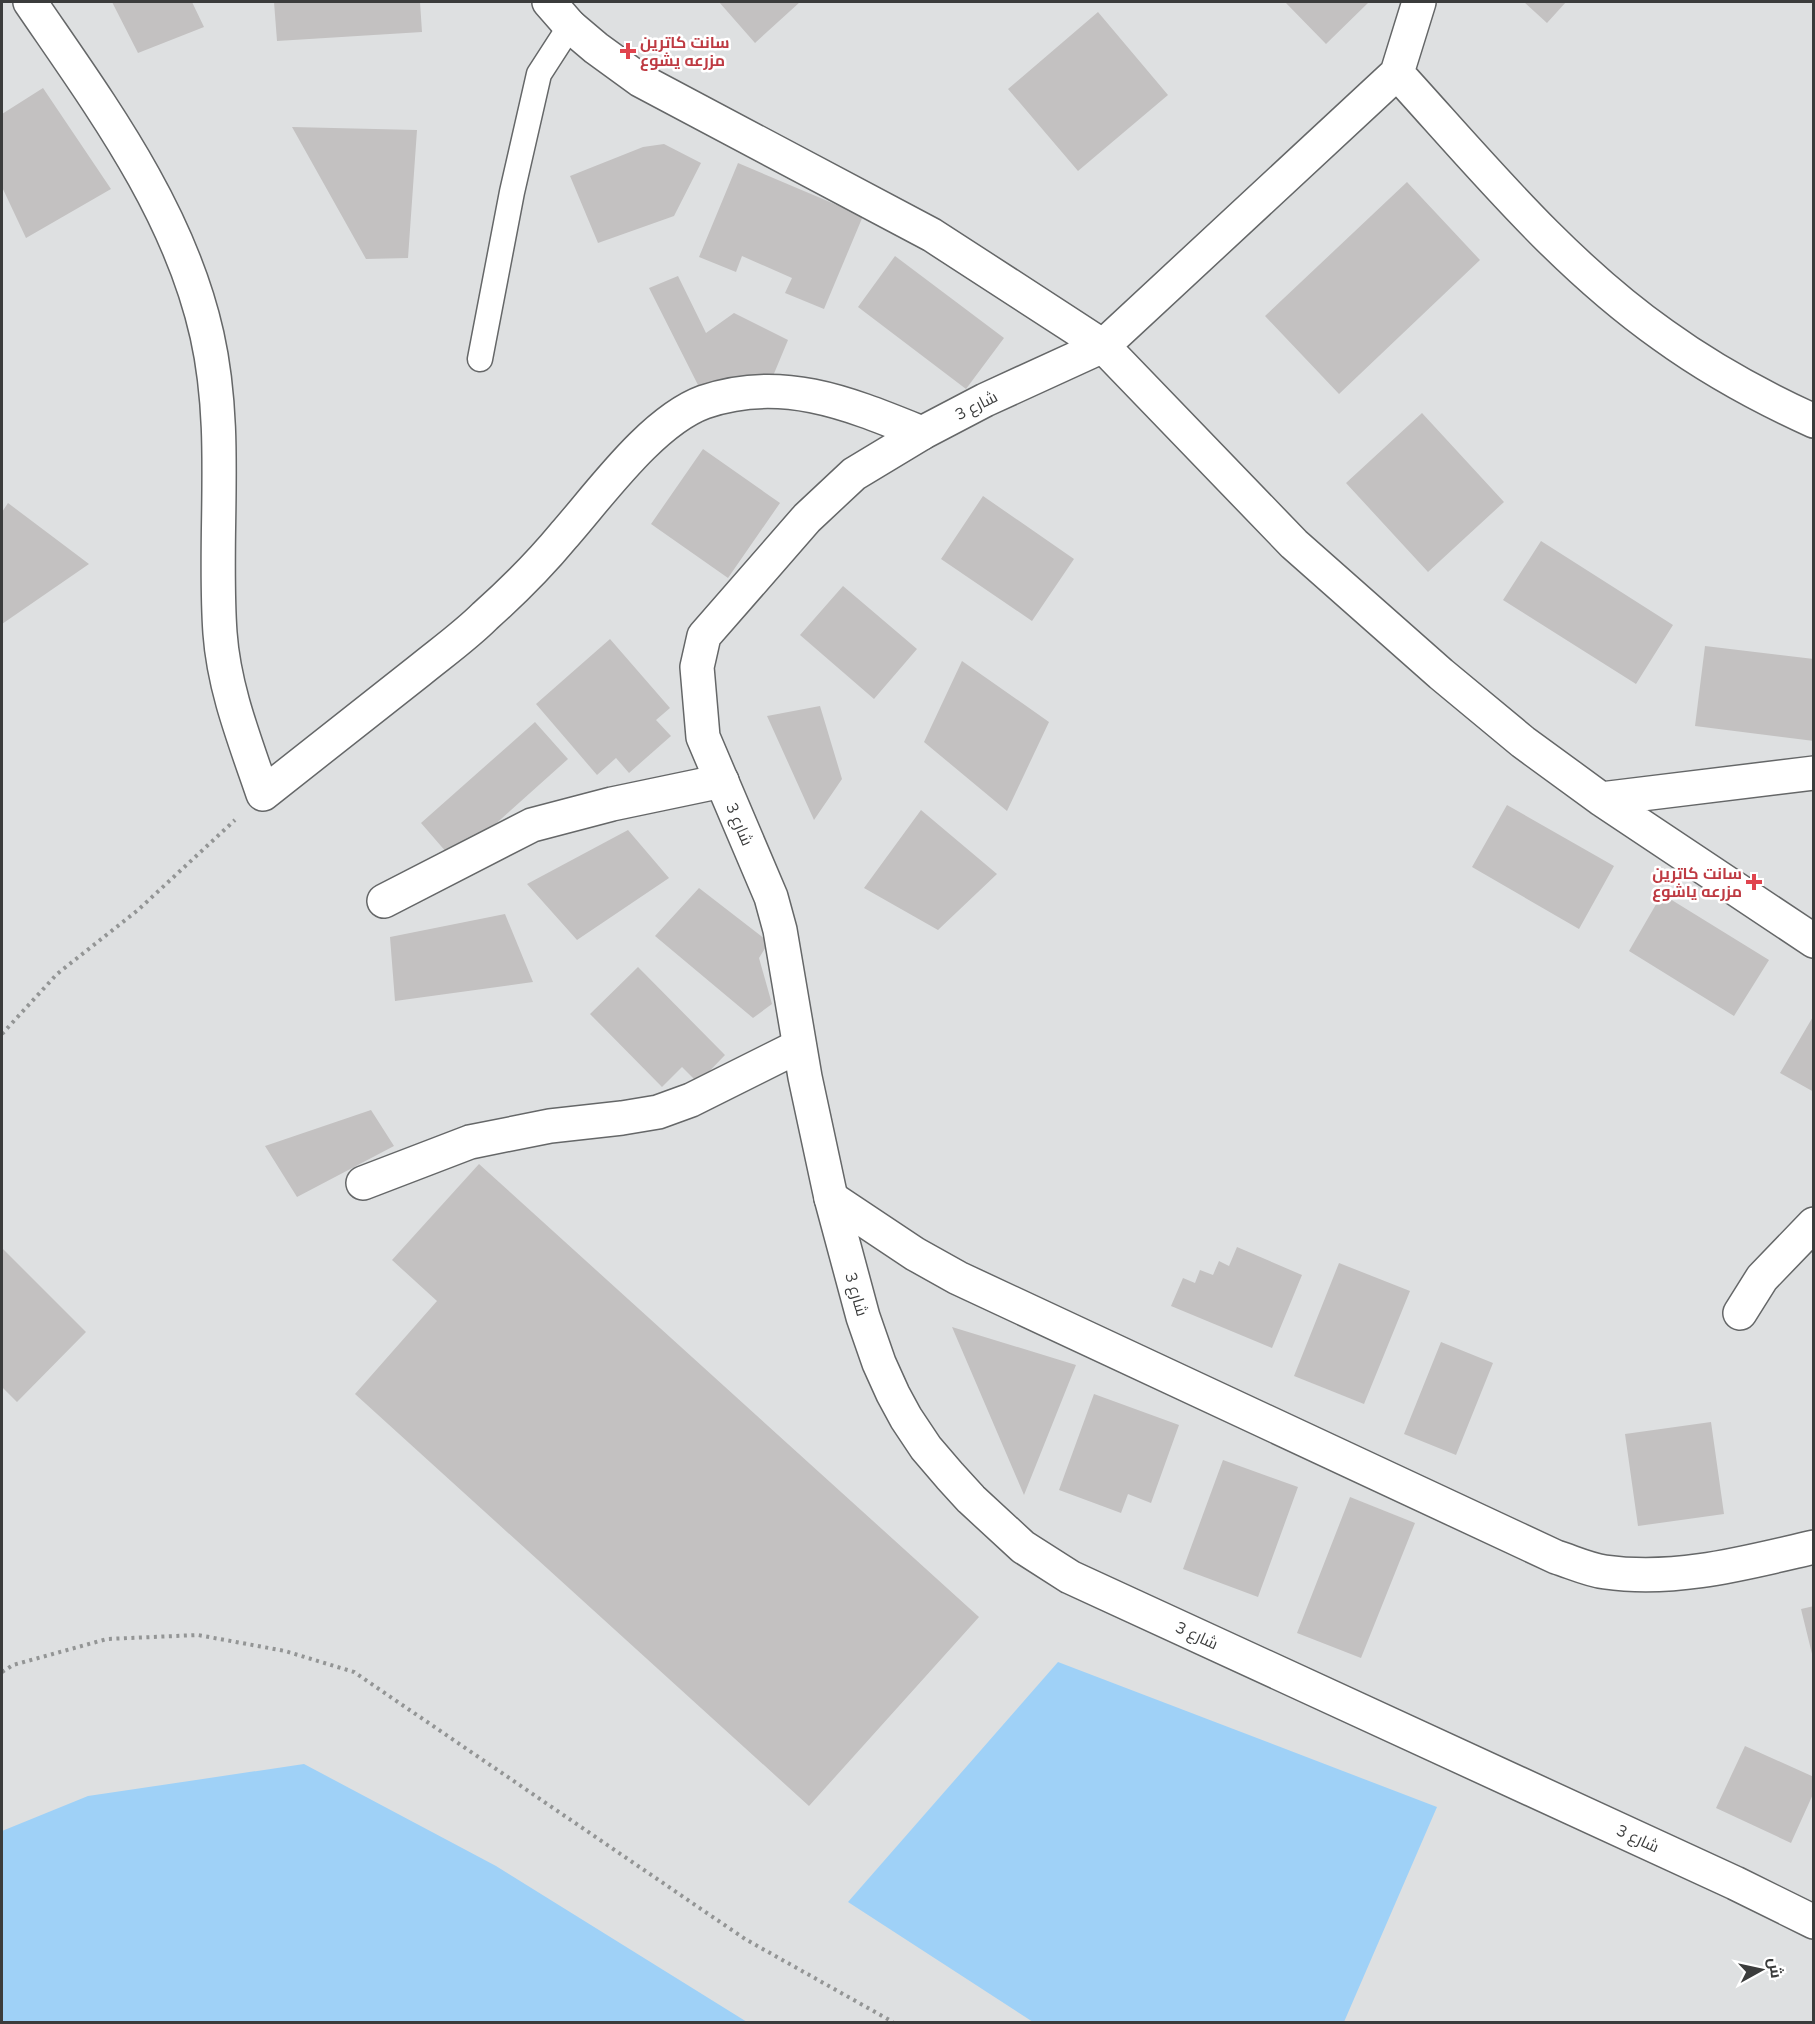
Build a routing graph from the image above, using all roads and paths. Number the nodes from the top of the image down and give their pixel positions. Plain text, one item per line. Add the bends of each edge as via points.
1 (30, 2) edge
2 (549, 2) edge
3 (1419, 2) edge
4 (567, 14) edge
5 (1396, 73) junction
6 (1103, 346) junction
7 (480, 359) dead end
8 (1814, 421) edge
9 (922, 433) junction
10 (1814, 773) edge
11 (722, 781) junction
12 (263, 794) junction
13 (1602, 799) junction
14 (384, 901) dead end
15 (1814, 941) edge
16 (2, 1034) edge
17 (799, 1046) junction
18 (363, 1183) dead end
19 (831, 1198) junction
20 (1814, 1224) edge
21 (1740, 1313) dead end
22 (1814, 1547) edge
23 (2, 1672) edge
24 (1814, 1922) edge
25 (893, 2022) edge

1 - 12 main road via 153,191 176,241 208,336 218,408 220,634 227,687
2 - 4 main road
3 - 5 main road
4 - 6 main road via 596,48 640,80 932,235
4 - 7 lane via 539,74
5 - 6 main road, شارع 3
5 - 8 main road via 1532,220 1606,290 1726,377
6 - 9 main road, شارع 3
6 - 13 main road via 1294,544 1523,742
9 - 11 main road, شارع 3 via 854,474 807,518 704,636 697,667 703,737
9 - 12 main road via 846,404 781,391 737,393 685,411 623,466 545,557 484,618
10 - 13 main road
11 - 14 main road via 532,825
11 - 17 main road, شارع 3 via 771,897
12 - 16 path via 138,910 57,974
13 - 15 main road
17 - 18 main road via 691,1100 657,1112 550,1126 470,1142
17 - 19 main road, شارع 3
19 - 22 main road via 958,1278 1556,1557 1602,1572 1677,1574
19 - 24 main road, شارع 3 via 863,1317 893,1394 926,1448 971,1499 1023,1547 1070,1577
20 - 21 main road via 1762,1278
23 - 25 path via 13,1665 107,1639 198,1635 285,1651 354,1672 745,1938

